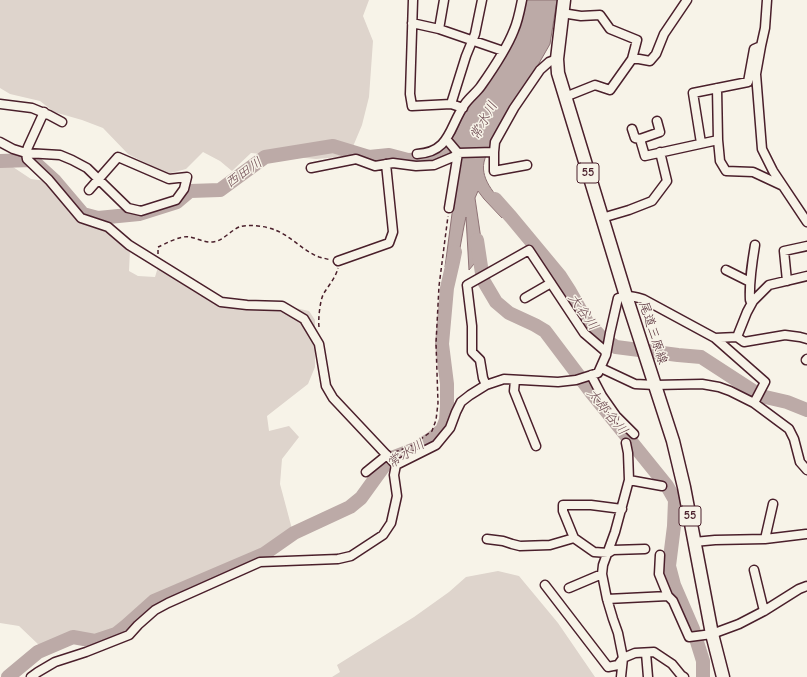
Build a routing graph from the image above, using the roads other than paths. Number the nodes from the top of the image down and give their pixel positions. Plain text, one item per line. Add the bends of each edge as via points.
1 (413, 0) edge
2 (444, 0) edge
3 (482, 0) edge
4 (522, 0) edge
5 (564, 0) edge
6 (687, 0) edge
7 (767, 0) edge
8 (562, 14) junction
9 (412, 23) junction
10 (439, 29) junction
11 (473, 40) junction
12 (761, 46) junction
13 (503, 51) junction
14 (557, 59) junction
15 (632, 60) junction
16 (717, 88) junction
17 (565, 97) junction
18 (0, 104) edge
19 (451, 104) junction
20 (463, 108) junction
21 (44, 112) junction
22 (62, 122) dead end
23 (657, 122) dead end
24 (632, 129) dead end
25 (640, 139) junction
26 (447, 140) junction
27 (718, 140) junction
28 (0, 142) edge
29 (701, 143) junction
30 (494, 152) junction
31 (660, 152) junction
32 (26, 153) junction
33 (458, 153) junction
34 (417, 154) dead end
35 (386, 164) junction
36 (527, 165) dead end
37 (311, 168) dead end
38 (99, 180) junction
39 (783, 186) junction
40 (89, 190) dead end
41 (449, 208) road end
42 (602, 218) junction
43 (807, 222) edge
44 (755, 245) dead end
45 (807, 246) edge
46 (338, 261) road end
47 (726, 270) dead end
48 (807, 276) edge
49 (787, 281) junction
50 (750, 282) junction
51 (551, 283) junction
52 (626, 296) junction
53 (526, 298) dead end
54 (753, 301) junction
55 (738, 337) junction
56 (715, 338) junction
57 (807, 339) edge
58 (606, 355) junction
59 (601, 368) junction
60 (588, 376) junction
61 (515, 380) junction
62 (486, 385) junction
63 (655, 385) junction
64 (754, 403) junction
65 (634, 434) dead end
66 (626, 443) dead end
67 (536, 446) dead end
68 (387, 455) junction
69 (396, 465) junction
70 (807, 470) edge
71 (366, 472) dead end
72 (630, 480) junction
73 (662, 486) dead end
74 (773, 504) dead end
75 (622, 510) junction
76 (806, 534) edge
77 (574, 538) junction
78 (487, 539) dead end
79 (765, 539) junction
80 (694, 542) junction
81 (645, 549) dead end
82 (608, 553) junction
83 (660, 555) dead end
84 (754, 570) dead end
85 (602, 574) junction
86 (545, 585) dead end
87 (807, 586) edge
88 (569, 588) dead end
89 (668, 596) junction
90 (607, 599) junction
91 (764, 611) junction
92 (712, 634) junction
93 (646, 653) junction
94 (622, 658) junction
95 (31, 677) edge
96 (622, 677) edge
97 (648, 677) edge
98 (684, 677) edge
99 (723, 677) edge

1 - 9 street
2 - 10 street
3 - 11 street
4 - 13 street via 515,29
5 - 8 main road, 尾道三原線 / 55
6 - 15 street via 664,34 656,54 650,61
7 - 12 street
8 - 14 main road, 尾道三原線 / 55
8 - 15 street via 600,15 610,29 636,40
9 - 10 street
9 - 19 street via 412,106
10 - 11 street
11 - 13 street
11 - 19 street
12 - 16 street via 754,49 748,82
12 - 39 street via 756,74 762,149
13 - 20 street via 481,87
14 - 17 main road, 尾道三原線 / 55
14 - 30 street via 548,62 540,70 514,108 495,142
15 - 17 street via 610,90 595,85
16 - 27 street
16 - 29 street via 693,93
17 - 42 main road, 尾道三原線 / 55
18 - 21 street
19 - 20 street
20 - 26 street
21 - 22 street
21 - 32 street
23 - 25 street via 660,132
24 - 25 street via 636,138
25 - 31 street via 645,156
26 - 33 street
26 - 34 street via 436,149
27 - 29 street
27 - 39 street via 720,161 726,171 753,172
28 - 32 street
29 - 31 street
30 - 33 street
30 - 36 street via 494,170
31 - 42 street via 667,180 652,201
32 - 38 street via 60,155 86,168
32 - 68 street via 27,160 49,180 81,218 108,227 129,245 221,302 282,306 304,319 319,344 326,386 333,398
33 - 35 street via 453,158 434,165
33 - 41 street
35 - 37 street via 375,166 356,159
35 - 46 street via 393,232 389,243
38 - 38 street via 118,157 169,179 187,177 184,189 176,200 141,211 128,208
38 - 40 street
39 - 43 street
42 - 52 main road, 尾道三原線 / 55
44 - 50 street
45 - 49 street via 784,251
47 - 50 street
48 - 49 street
49 - 54 street via 769,285
50 - 54 street via 750,300
51 - 53 street
51 - 58 street via 584,333 605,351
51 - 62 street via 529,250 467,285 472,352 480,360
52 - 56 street via 632,295 643,299
52 - 58 street via 618,298
52 - 63 main road, 尾道三原線 / 55
54 - 55 street
55 - 56 street
55 - 57 street via 744,342 785,335
56 - 64 street via 764,382
58 - 59 street
59 - 60 street via 598,373
59 - 63 street via 635,384
60 - 61 street via 558,382
60 - 65 street via 616,416
61 - 62 street via 504,379
61 - 67 street via 514,391
62 - 69 street via 461,402 450,428 436,445
63 - 64 street via 702,384 719,387
63 - 80 main road, 尾道三原線 / 55 via 677,456
64 - 70 street via 789,429 800,462
66 - 72 street
68 - 69 street
68 - 71 street
69 - 95 street via 394,475 397,496 392,523 383,535 351,556 338,559 260,562 155,610 129,635 55,662
72 - 73 street
72 - 75 street
74 - 79 street
75 - 77 street via 591,505 563,505
75 - 82 street
76 - 79 street
77 - 78 street via 550,545 520,546
77 - 82 street via 594,552
79 - 80 street
80 - 92 main road, 尾道三原線 / 55
81 - 82 street via 613,550
82 - 85 street
83 - 89 street via 659,574
84 - 91 street
85 - 88 street
85 - 90 street
86 - 94 street via 608,667 618,665
87 - 91 street
89 - 90 street
89 - 92 street via 673,601 689,637
90 - 94 street via 618,633
91 - 92 street
92 - 99 main road, 尾道三原線 / 55
93 - 94 street via 635,653
93 - 97 street
93 - 98 street via 654,652 672,664
94 - 96 street

